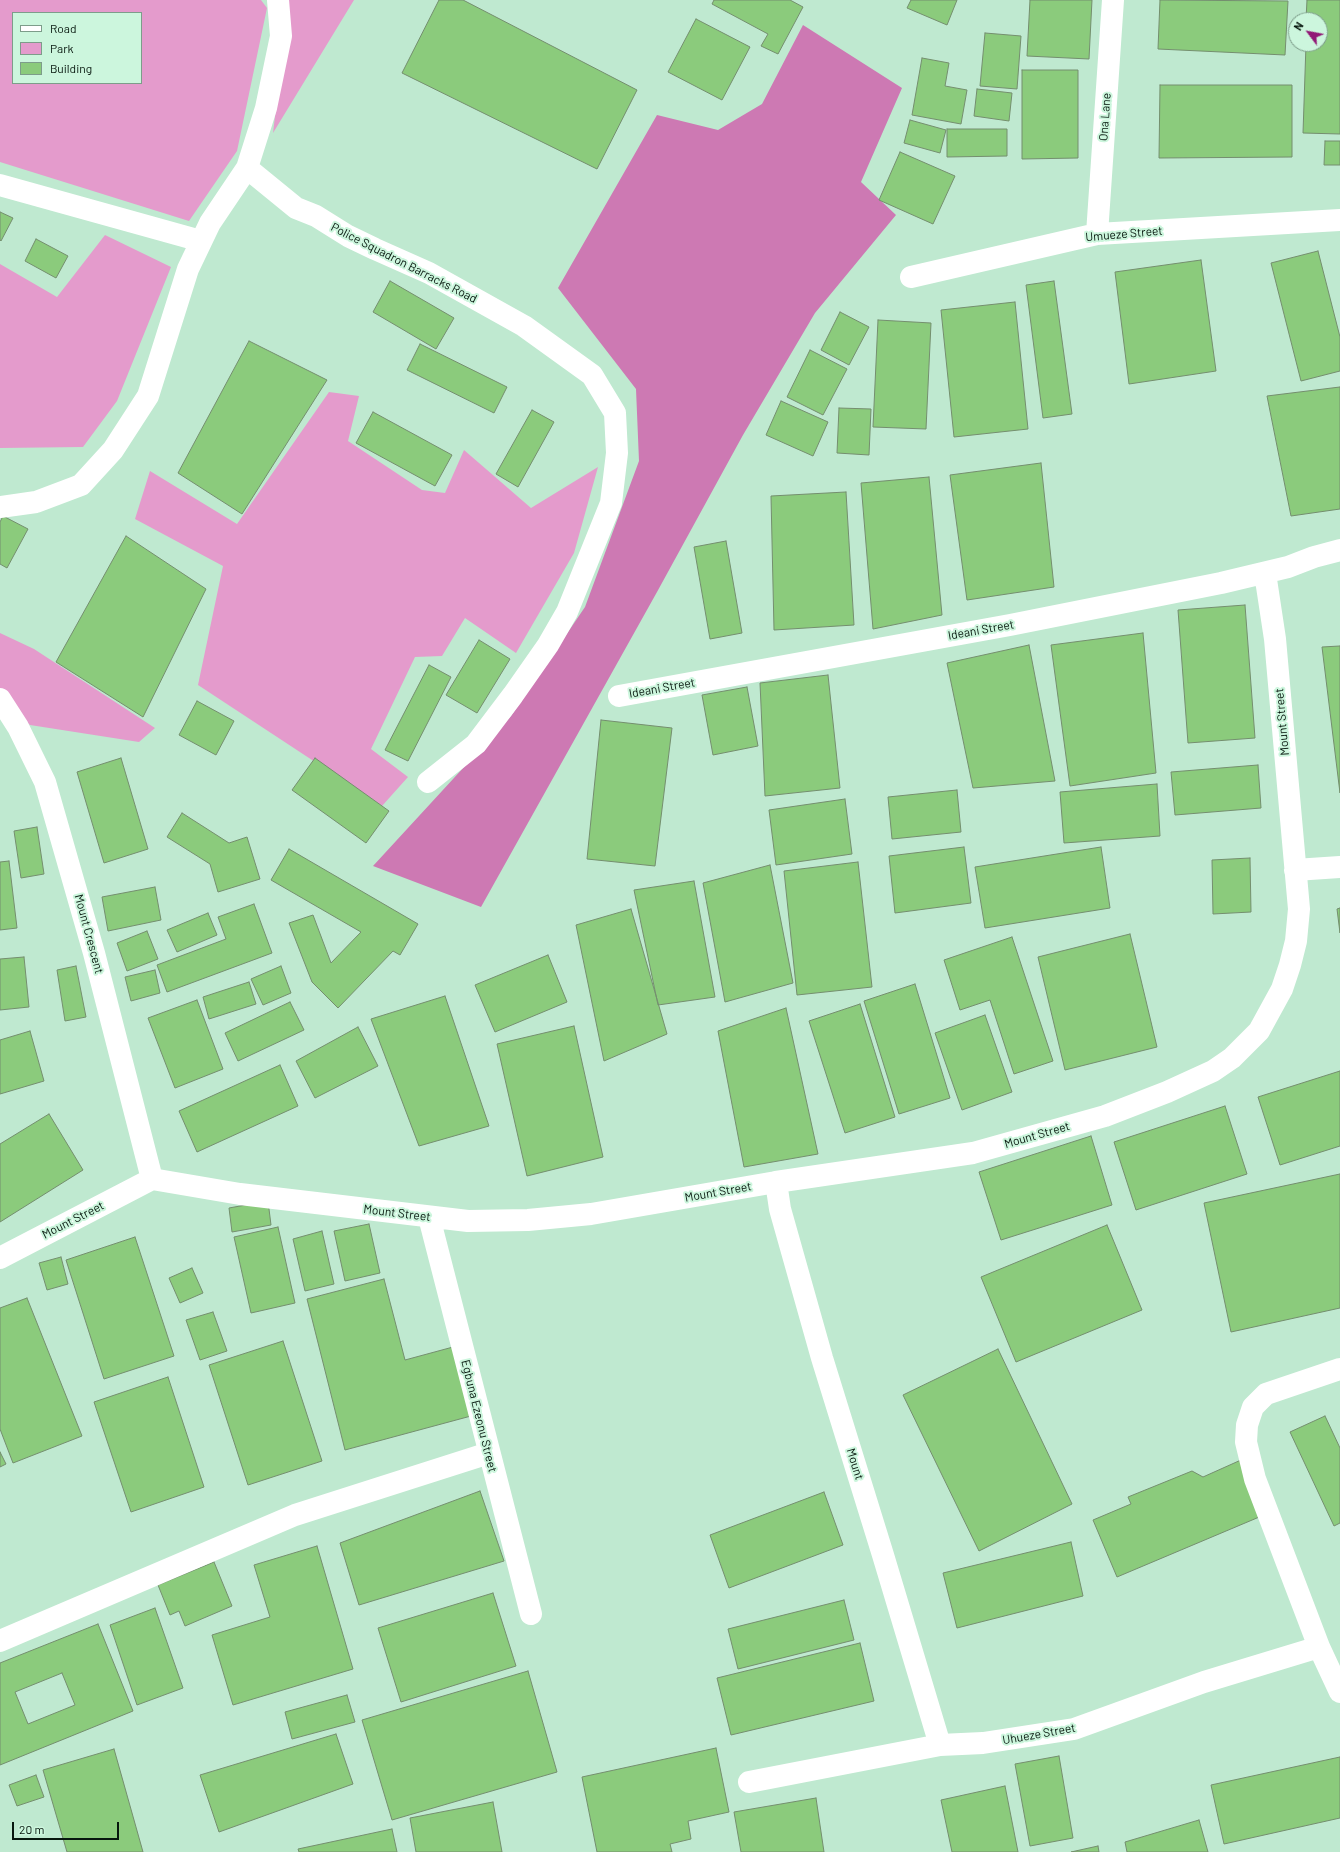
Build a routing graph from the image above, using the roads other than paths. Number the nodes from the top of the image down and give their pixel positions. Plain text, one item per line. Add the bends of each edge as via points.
1 (278, 0) edge
2 (1113, 0) edge
3 (247, 168) junction
4 (0, 185) edge
5 (1340, 220) edge
6 (1097, 234) junction
7 (201, 241) junction
8 (911, 277) dead end
9 (0, 507) edge
10 (1340, 550) edge
11 (1265, 573) junction
12 (619, 696) dead end
13 (0, 699) edge
14 (428, 782) dead end
15 (1340, 867) edge
16 (1296, 870) junction
17 (152, 1179) junction
18 (776, 1182) junction
19 (429, 1217) junction
20 (0, 1258) edge
21 (1340, 1368) edge
22 (489, 1453) junction
23 (531, 1614) dead end
24 (0, 1641) edge
25 (1319, 1647) junction
26 (1340, 1692) edge
27 (940, 1745) junction
28 (749, 1782) dead end

1 - 3 street via 281,36 266,108
2 - 6 street, Ona Lane
3 - 7 street
3 - 14 street, Police Squadron Barracks Road via 296,208 316,216 348,236 429,273 524,326 592,375 615,413 617,453 611,503 567,612 548,645 476,744
4 - 7 street
5 - 6 street, Umueze Street
6 - 8 street, Umueze Street
7 - 9 street via 178,298 148,396 113,450 81,485 36,502
10 - 11 street, Ideani Street
11 - 12 street, Ideani Street via 1010,625
11 - 16 street, Mount Street via 1275,639
13 - 17 street, Mount Crescent via 18,726 45,782 94,953
15 - 16 street
16 - 18 street, Mount Street via 1299,910 1296,941 1282,989 1259,1030 1232,1058 1213,1071 1105,1116 995,1148
17 - 19 street, Mount Street via 240,1194
17 - 20 street, Mount Street
18 - 19 street, Mount Street via 591,1214 528,1220 468,1221
18 - 27 street, Mount via 780,1209 822,1358
19 - 22 street, Egbuna Ezeonu Street
21 - 25 street via 1266,1394 1253,1407 1247,1425 1246,1442 1255,1479
22 - 23 street, Egbuna Ezeonu Street
22 - 24 street via 295,1516
25 - 26 street
25 - 27 street, Uhueze Street via 1204,1682 1074,1730 983,1743
27 - 28 street, Uhueze Street

